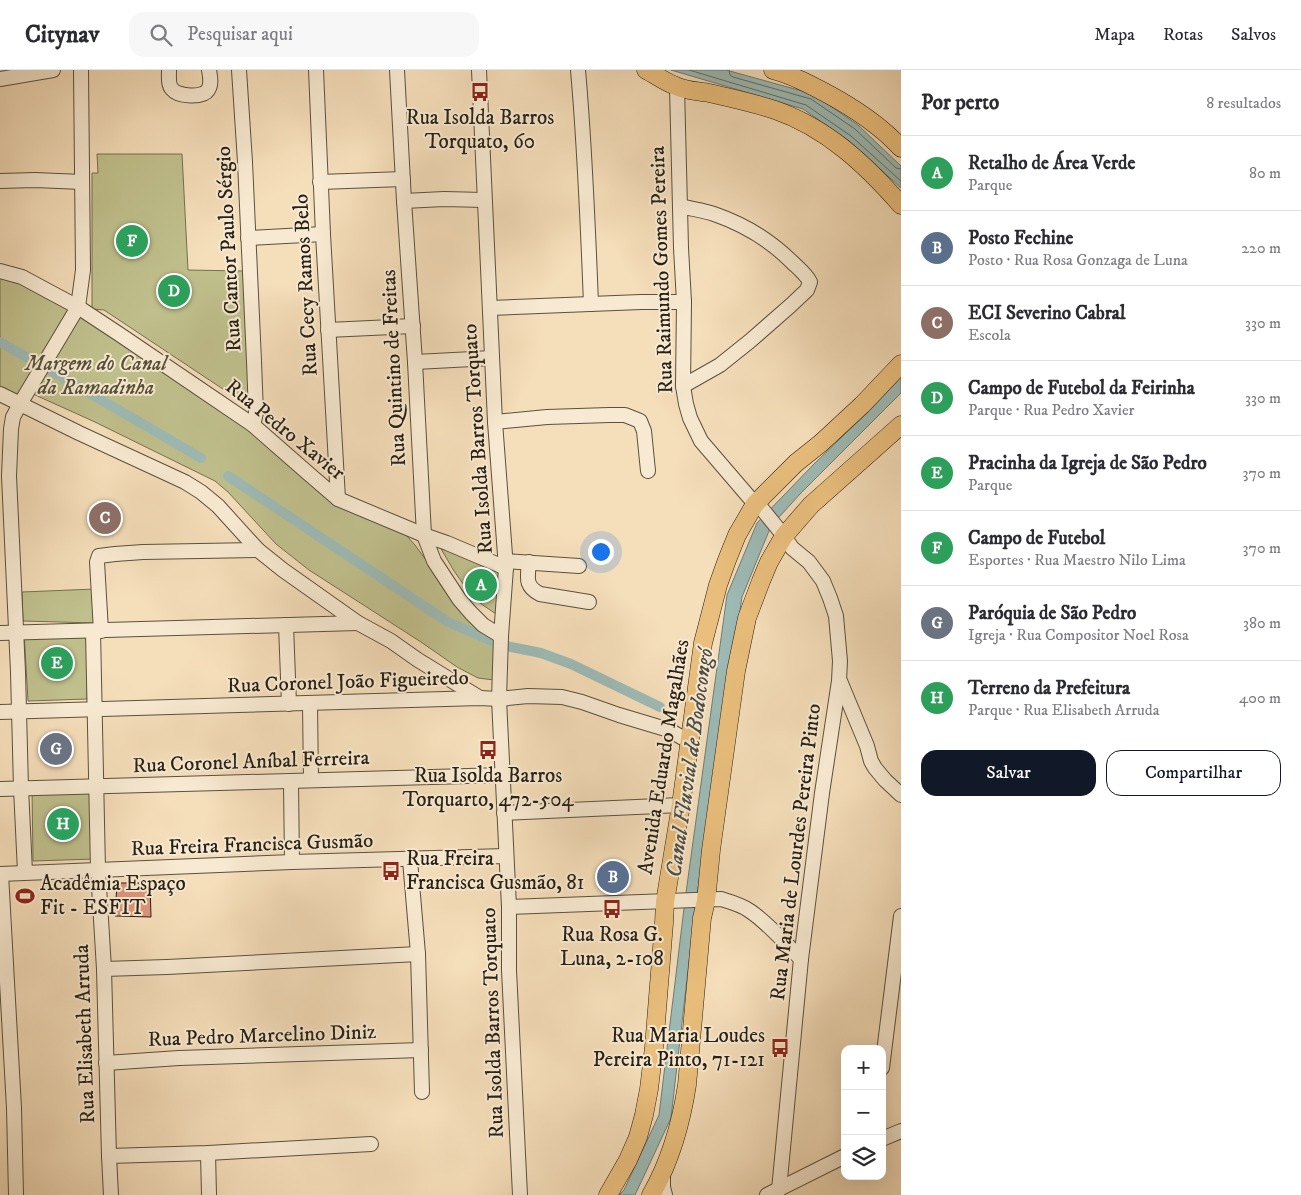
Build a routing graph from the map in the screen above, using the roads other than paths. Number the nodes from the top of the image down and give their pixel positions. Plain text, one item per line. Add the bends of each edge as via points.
1 (53, 70) edge
2 (81, 70) edge
3 (169, 70) edge
4 (209, 70) edge
5 (239, 70) edge
6 (316, 70) edge
7 (397, 70) edge
8 (479, 70) edge
9 (578, 70) edge
10 (646, 70) edge
11 (773, 70) edge
12 (0, 79) edge
13 (677, 87) junction
14 (901, 148) edge
15 (403, 179) junction
16 (0, 181) edge
17 (82, 182) junction
18 (320, 182) junction
19 (484, 200) junction
20 (404, 201) junction
21 (901, 205) edge
22 (680, 206) junction
23 (323, 234) junction
24 (248, 238) junction
25 (0, 270) edge
26 (684, 302) junction
27 (591, 304) junction
28 (78, 307) junction
29 (490, 308) junction
30 (413, 326) junction
31 (328, 330) junction
32 (492, 358) junction
33 (415, 362) junction
34 (901, 364) edge
35 (683, 386) junction
36 (0, 394) edge
37 (20, 404) junction
38 (495, 422) junction
39 (253, 425) junction
40 (901, 426) edge
41 (648, 472) dead end
42 (5, 476) edge
43 (338, 499) junction
44 (758, 506) junction
45 (424, 535) junction
46 (784, 536) junction
47 (258, 550) junction
48 (6, 556) edge
49 (529, 562) junction
50 (505, 564) junction
51 (579, 566) dead end
52 (589, 602) dead end
53 (358, 623) junction
54 (286, 625) junction
55 (97, 631) junction
56 (0, 633) edge
57 (16, 633) junction
58 (501, 636) junction
59 (839, 681) junction
60 (480, 698) junction
61 (499, 699) junction
62 (289, 704) junction
63 (310, 704) junction
64 (95, 709) junction
65 (19, 711) junction
66 (0, 712) edge
67 (688, 741) junction
68 (503, 774) junction
69 (311, 780) junction
70 (291, 782) junction
71 (97, 787) junction
72 (21, 788) junction
73 (0, 789) edge
74 (901, 795) edge
75 (680, 805) junction
76 (504, 813) junction
77 (506, 856) junction
78 (410, 860) junction
79 (292, 862) junction
80 (98, 870) junction
81 (25, 872) junction
82 (0, 874) edge
83 (702, 900) junction
84 (669, 902) junction
85 (509, 908) junction
86 (901, 916) edge
87 (418, 954) junction
88 (801, 959) junction
89 (104, 969) junction
90 (3, 973) edge
91 (885, 1045) edge
92 (421, 1050) junction
93 (106, 1063) junction
94 (6, 1068) edge
95 (422, 1092) dead end
96 (901, 1131) edge
97 (886, 1137) edge
98 (371, 1144) dead end
99 (208, 1153) junction
100 (108, 1156) junction
101 (841, 1158) edge
102 (0, 1160) edge
103 (14, 1160) junction
104 (663, 1172) junction
105 (773, 1192) edge
106 (16, 1195) edge
107 (111, 1195) edge
108 (209, 1195) edge
109 (520, 1195) edge
110 (608, 1195) edge
111 (651, 1195) edge
112 (665, 1195) edge

1 - 12 street
2 - 17 street
3 - 4 street via 171,88 182,95 206,93 210,88
5 - 24 street, Rua Cantor Paulo Sérgio
6 - 18 street, Rua Cecy Ramos Belo
7 - 15 street, Rua Quintino de Freitas
8 - 19 street, Rua Isolda Barros Torquato
9 - 27 street
10 - 13 main road
11 - 14 main road via 796,78 851,107
13 - 21 main road via 743,101 797,119 863,164
13 - 22 street, Rua Raimundo Gomes Pereira
15 - 18 street
15 - 20 street, Rua Quintino de Freitas
16 - 17 street
17 - 28 street via 84,270
18 - 23 street, Rua Cecy Ramos Belo
19 - 20 street
19 - 29 street, Rua Isolda Barros Torquato
20 - 30 street, Rua Quintino de Freitas
22 - 26 street, Rua Raimundo Gomes Pereira
22 - 35 street via 737,222 785,255 810,282 807,290 790,306 720,365
23 - 24 street
23 - 31 street, Rua Cecy Ramos Belo
24 - 39 street, Rua Cantor Paulo Sérgio via 256,402
25 - 28 street, Rua Pedro Xavier via 22,277
26 - 27 street
26 - 35 street, Rua Raimundo Gomes Pereira
27 - 29 street
28 - 37 street
28 - 39 street, Rua Pedro Xavier
29 - 32 street, Rua Isolda Barros Torquato
30 - 31 street
30 - 33 street, Rua Quintino de Freitas
31 - 43 street, Rua Cecy Ramos Belo
32 - 33 street
32 - 38 street, Rua Isolda Barros Torquato
33 - 45 street, Rua Quintino de Freitas
34 - 44 main road, Avenida Eduardo Magalhães via 822,443 796,463
35 - 44 street, Rua Raimundo Gomes Pereira via 690,418 701,440
36 - 37 street
37 - 42 street via 13,417
37 - 47 street via 185,482 218,506
38 - 41 street via 625,415 640,421
38 - 50 street, Rua Isolda Barros Torquato
39 - 43 street, Rua Pedro Xavier
40 - 46 main road via 824,492
42 - 48 street
43 - 45 street, Rua Pedro Xavier
44 - 46 street, Rua Raimundo Gomes Pereira
44 - 67 main road, Avenida Eduardo Magalhães via 737,535 718,585 703,644
45 - 50 street, Rua Pedro Xavier
45 - 58 street, Rua Quintino de Freitas via 434,561 459,599 483,625
46 - 59 street, Rua Maria de Lourdes Pereira Pinto via 792,548 809,562 830,598 839,636
46 - 83 main road via 761,581 742,637
47 - 53 street
47 - 55 street, Rua Elisabeth Arruda via 98,556
48 - 57 street
49 - 50 street
49 - 51 street
49 - 52 street via 527,580 530,588 540,594
50 - 58 street, Rua Isolda Barros Torquato
53 - 54 street
53 - 60 street
54 - 55 street
54 - 62 street
55 - 57 street
55 - 64 street, Rua Elisabeth Arruda
56 - 57 street
57 - 65 street
58 - 61 street, Rua Isolda Barros Torquato
59 - 74 street via 871,761
59 - 88 street, Rua Maria de Lourdes Pereira Pinto
60 - 61 street, Rua Coronel João Figueiredo
60 - 63 street, Rua Coronel João Figueiredo
61 - 67 street, Rua Coronel João Figueiredo via 562,697 669,730
61 - 68 street, Rua Isolda Barros Torquato
62 - 63 street, Rua Coronel João Figueiredo
62 - 64 street, Rua Coronel João Figueiredo
63 - 69 street
64 - 65 street, Rua Coronel João Figueiredo
64 - 71 street, Rua Elisabeth Arruda
65 - 66 street, Rua Coronel João Figueiredo
65 - 72 street
67 - 75 main road, Avenida Eduardo Magalhães
68 - 69 street, Rua Coronel Aníbal Ferreira
68 - 76 street, Rua Isolda Barros Torquato
69 - 70 street, Rua Coronel Aníbal Ferreira
70 - 71 street, Rua Coronel Aníbal Ferreira
70 - 79 street
71 - 72 street, Rua Coronel Aníbal Ferreira
71 - 80 street, Rua Elisabeth Arruda
72 - 73 street, Rua Coronel Aníbal Ferreira
72 - 81 street
75 - 76 street
75 - 84 main road, Avenida Eduardo Magalhães
76 - 77 street, Rua Isolda Barros Torquato
77 - 78 street, Rua Freira Francisca Gusmão
77 - 85 street, Rua Isolda Barros Torquato
78 - 79 street, Rua Freira Francisca Gusmão
78 - 87 street
79 - 80 street, Rua Freira Francisca Gusmão
80 - 81 street, Rua Freira Francisca Gusmão
80 - 89 street, Rua Elisabeth Arruda
81 - 82 street, Rua Freira Francisca Gusmão
82 - 90 street
83 - 84 street
83 - 88 street via 722,899 750,911
83 - 104 main road via 687,1085 679,1130
84 - 85 street
84 - 110 main road, Avenida Eduardo Magalhães via 664,923 654,1047 644,1114 628,1160
85 - 109 street, Rua Isolda Barros Torquato
86 - 91 street
87 - 89 street
87 - 92 street
88 - 105 street, Rua Maria de Lourdes Pereira Pinto
89 - 93 street, Rua Elisabeth Arruda
90 - 94 street
92 - 93 street, Rua Pedro Marcelino Diniz
92 - 95 street
93 - 100 street, Rua Elisabeth Arruda
94 - 103 street
96 - 97 street
98 - 99 street
99 - 100 street
99 - 108 street
100 - 107 street, Rua Elisabeth Arruda
101 - 105 street
102 - 103 street
103 - 106 street
104 - 111 main road
104 - 112 street

